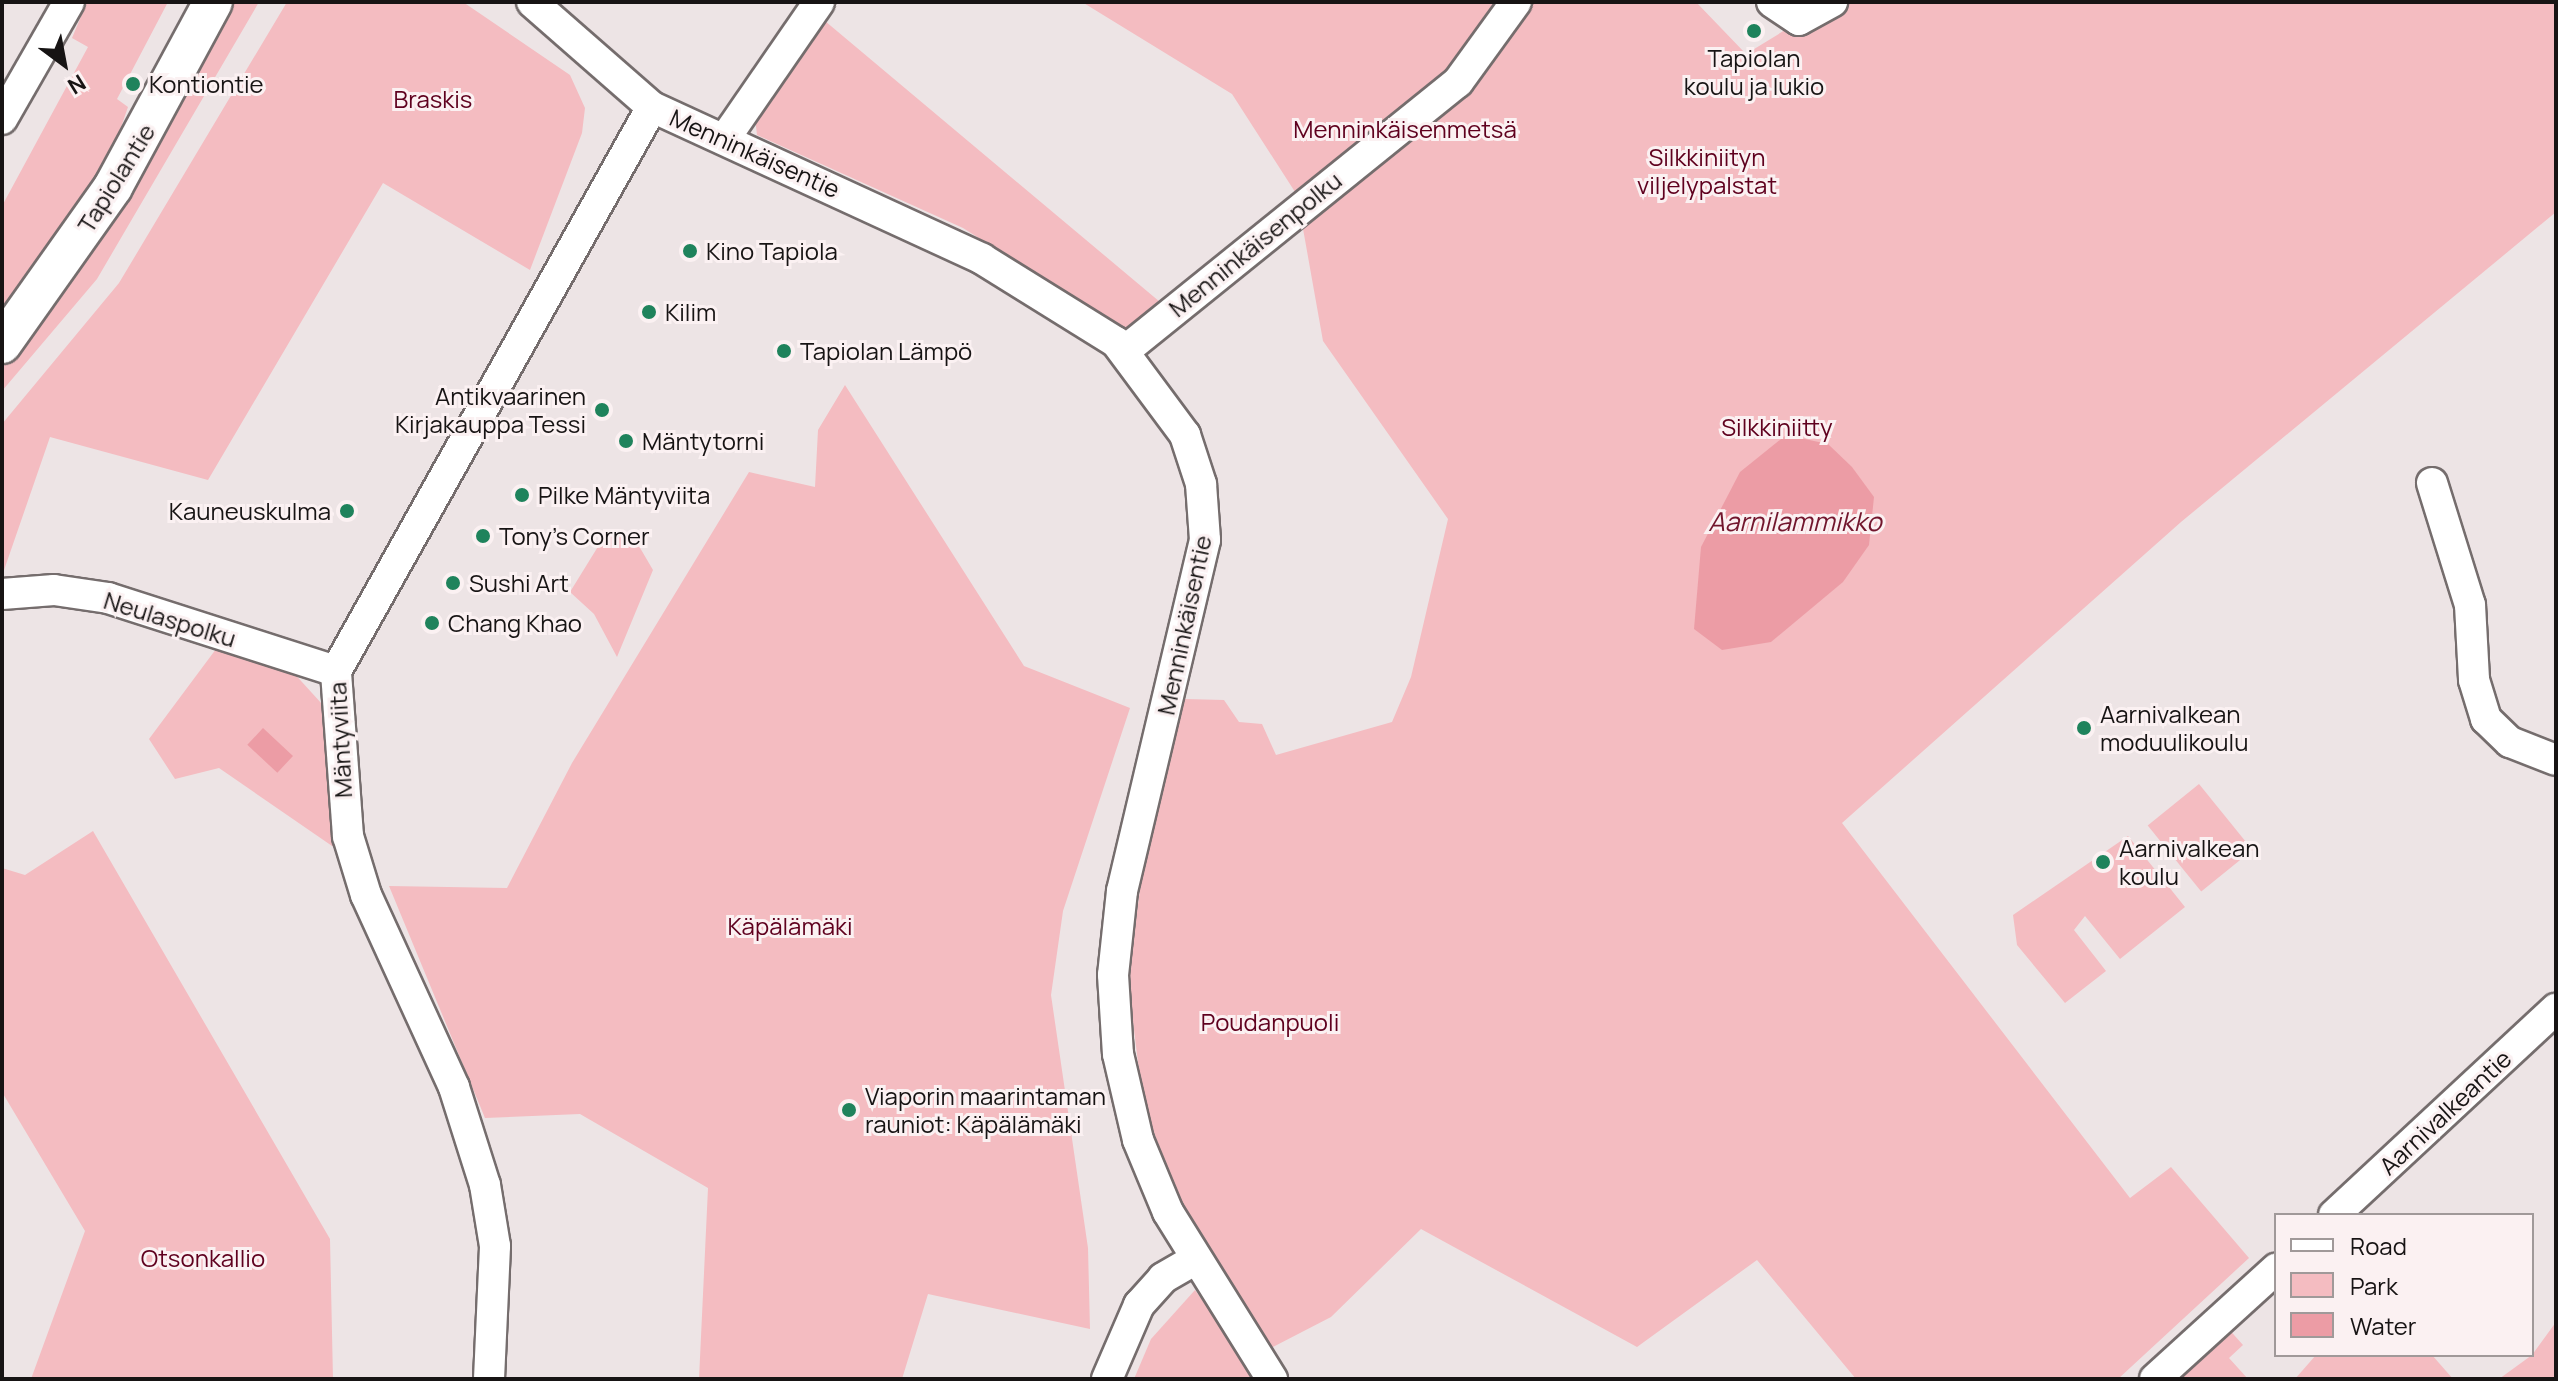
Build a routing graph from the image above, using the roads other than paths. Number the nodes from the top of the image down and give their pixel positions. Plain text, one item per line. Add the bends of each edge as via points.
1 (69, 2) edge
2 (213, 2) edge
3 (532, 2) edge
4 (819, 2) edge
5 (1516, 2) edge
6 (1772, 2) edge
7 (1832, 2) edge
8 (652, 107) junction
9 (2, 119) edge
10 (726, 137) junction
11 (2, 344) edge
12 (1127, 349) junction
13 (2432, 483) dead end
14 (2, 594) edge
15 (336, 671) junction
16 (2556, 760) edge
17 (2556, 1009) edge
18 (2336, 1213) edge
19 (1193, 1261) junction
20 (2274, 1271) edge
21 (489, 1379) edge
22 (1107, 1379) edge
23 (1272, 1379) edge
24 (2155, 1379) edge

1 - 9 street
2 - 11 main road, Tapiolantie via 113,187
3 - 8 street, Menninkäisentie
4 - 10 street
5 - 12 street, Menninkäisenpolku via 1458,82
6 - 7 street via 1799,20
8 - 10 street, Menninkäisentie
8 - 15 street, Mäntyviita
10 - 12 street, Menninkäisentie via 982,259
12 - 19 street, Menninkäisentie via 1185,435 1205,512 1201,568 1122,891 1113,975 1118,1054 1138,1140
13 - 16 street via 2470,605 2474,680 2486,719 2510,742
14 - 15 street, Neulaspolku via 54,590 108,598
15 - 21 street, Mäntyviita via 344,813 366,895 454,1087 480,1164 495,1246
17 - 18 street, Aarnivalkeantie
19 - 22 street via 1163,1278 1139,1305
19 - 23 street, Menninkäisentie
20 - 24 street

